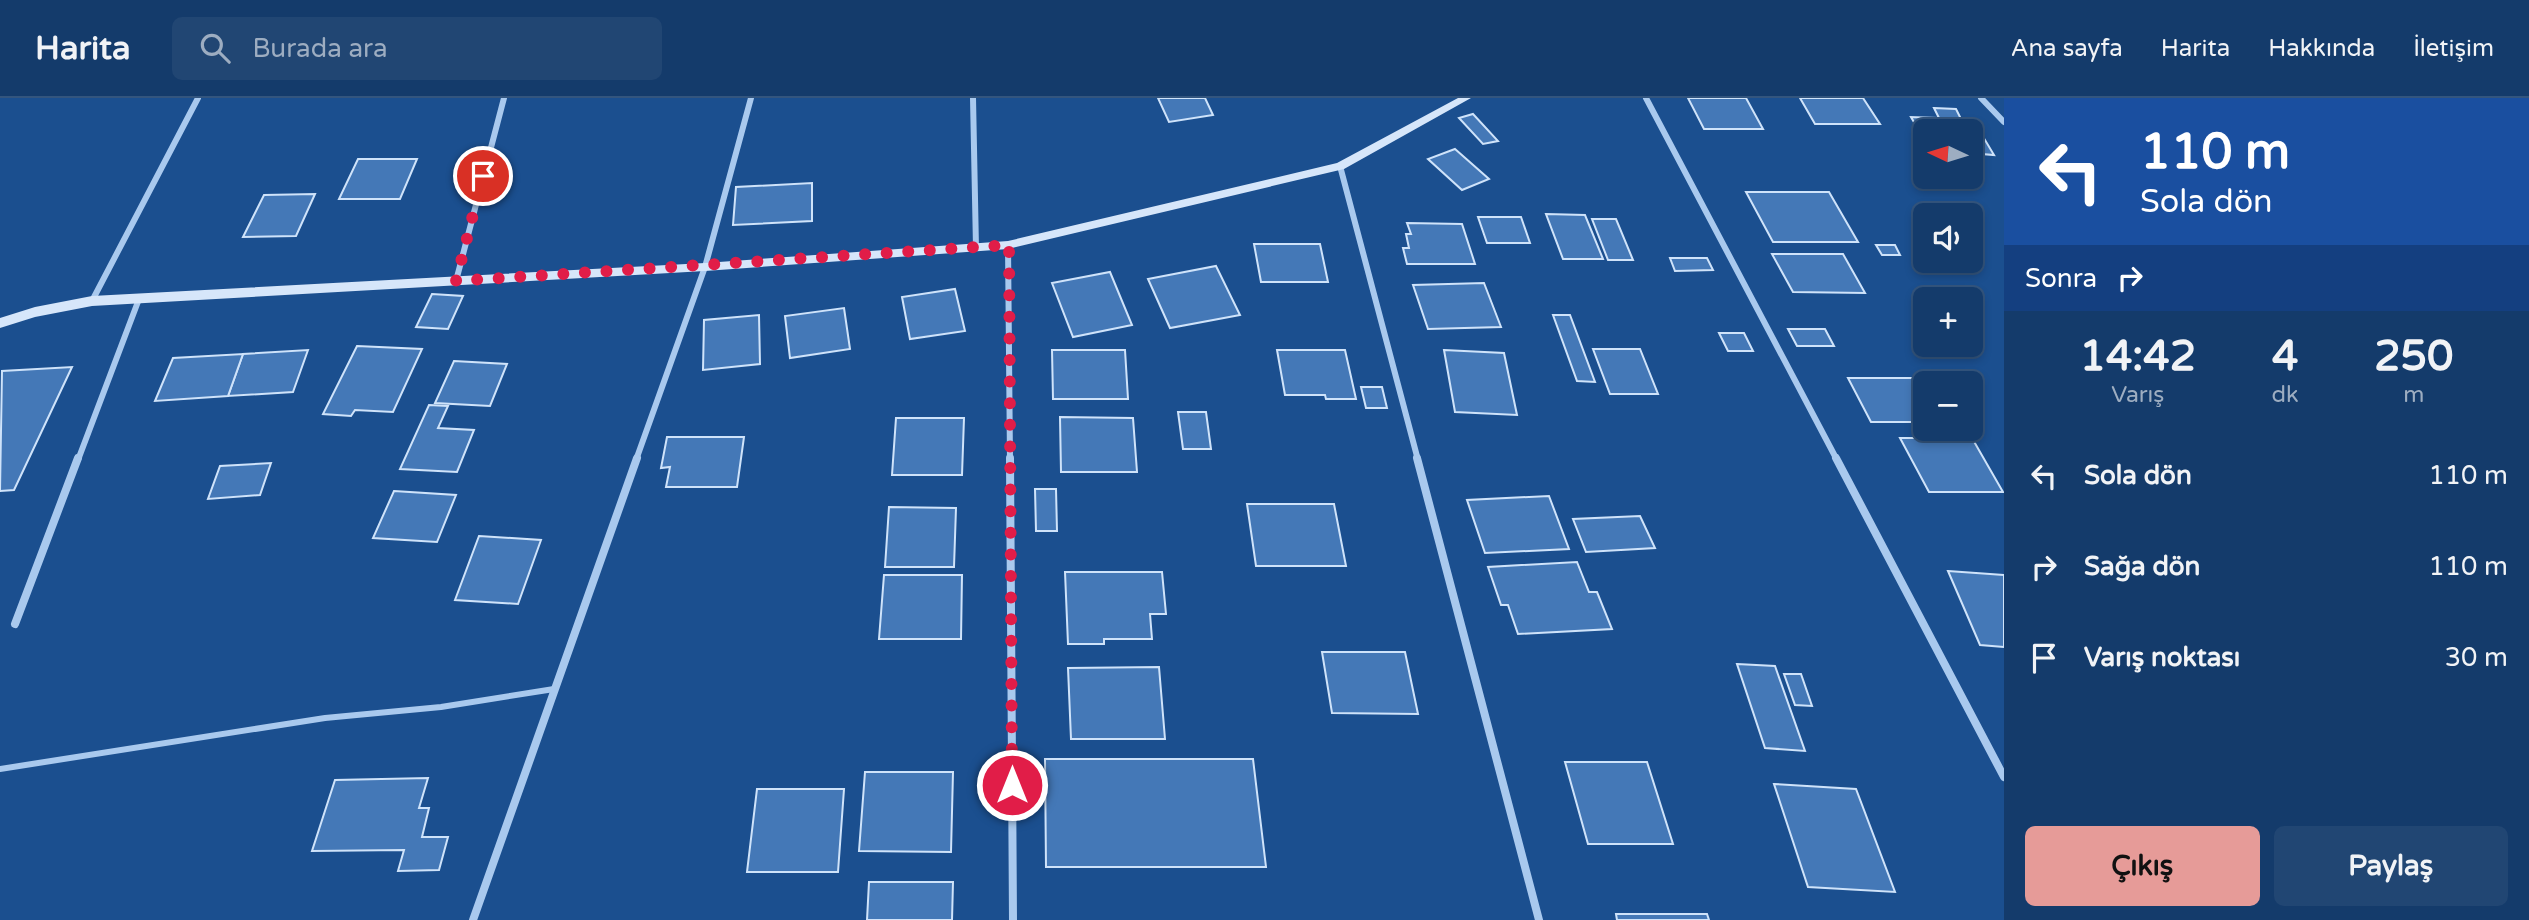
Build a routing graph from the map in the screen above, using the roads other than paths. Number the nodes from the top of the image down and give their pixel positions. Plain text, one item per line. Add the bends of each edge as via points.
1 (198, 98) edge
2 (504, 98) edge
3 (751, 98) edge
4 (973, 98) edge
5 (1466, 98) edge
6 (1646, 98) edge
7 (1981, 98) edge
8 (2004, 122) edge
9 (1340, 166) junction
10 (1009, 245) junction
11 (976, 247) junction
12 (705, 267) junction
13 (456, 281) junction
14 (138, 299) junction
15 (92, 301) junction
16 (0, 323) edge
17 (15, 624) dead end
18 (557, 689) junction
19 (0, 769) edge
20 (2004, 777) edge
21 (473, 920) edge
22 (1013, 920) edge
23 (1539, 920) edge

1 - 15 street
2 - 13 street
3 - 12 street
4 - 11 street
5 - 9 street
6 - 20 street
7 - 8 street
9 - 10 street
9 - 23 street
10 - 11 street
10 - 22 street
11 - 12 street
12 - 13 street
12 - 18 street
13 - 14 street
14 - 15 street
14 - 17 street
15 - 16 street
18 - 19 lane via 325,718
18 - 21 street

